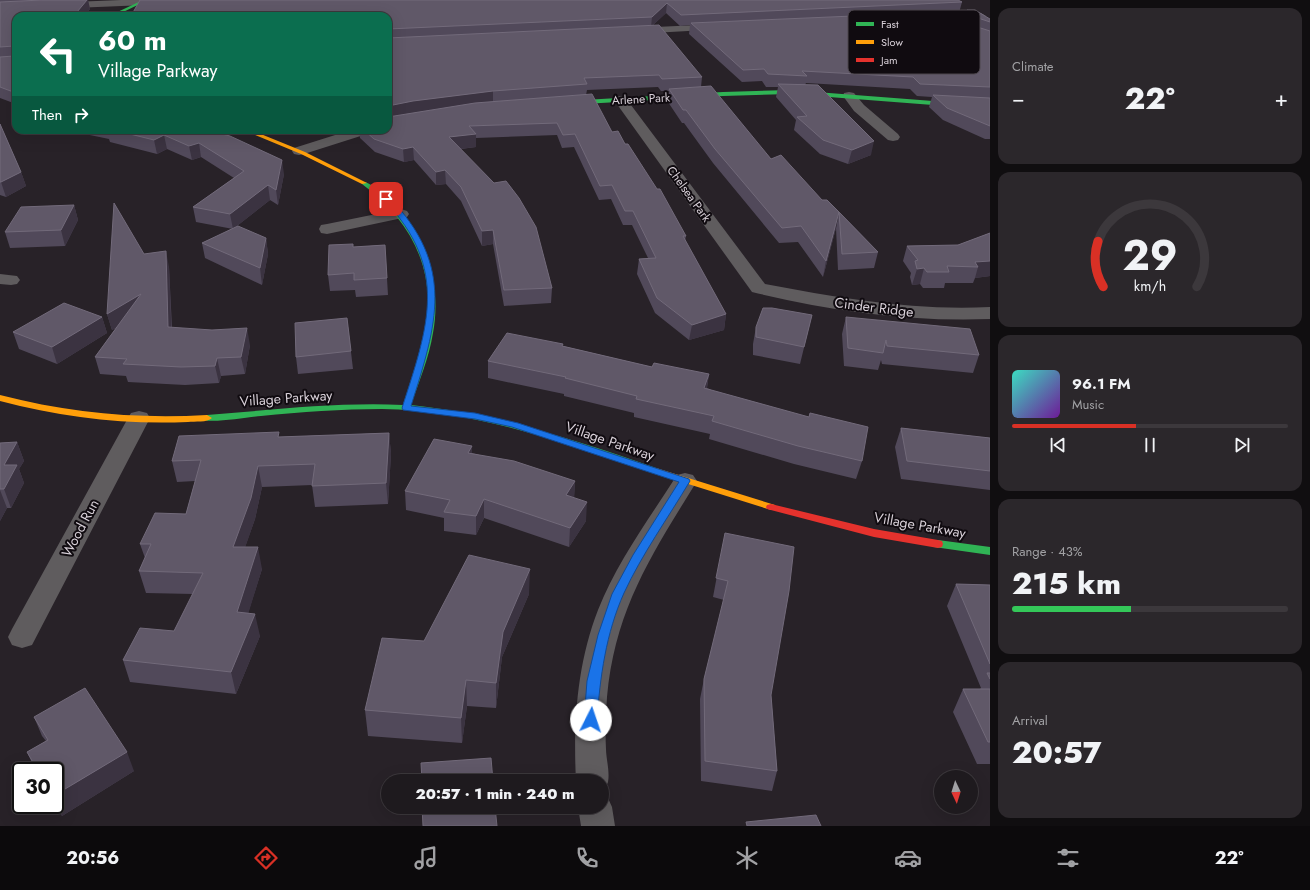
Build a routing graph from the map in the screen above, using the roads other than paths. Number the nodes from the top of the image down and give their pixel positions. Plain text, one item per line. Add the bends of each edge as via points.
1 (195, 0) edge
2 (144, 1) edge
3 (0, 8) edge
4 (120, 12) edge
5 (734, 27) edge
6 (623, 32) edge
7 (849, 96) junction
8 (620, 100) junction
9 (556, 104) edge
10 (990, 105) edge
11 (259, 134) edge
12 (352, 134) edge
13 (893, 137) dead end
14 (299, 151) junction
15 (401, 214) junction
16 (327, 229) dead end
17 (759, 288) joint
18 (990, 313) edge
19 (0, 398) edge
20 (406, 408) junction
21 (139, 418) junction
22 (685, 481) junction
23 (990, 551) edge
24 (22, 637) dead end
25 (592, 774) edge
26 (596, 814) edge
27 (598, 826) edge

1 - 2 street
2 - 3 street
2 - 4 street
5 - 6 street
7 - 8 street, Arlene Park via 763,92
7 - 10 street, Arlene Park
7 - 13 street
8 - 9 street, Arlene Park
8 - 17 street, Chelsea Park
11 - 14 street
12 - 14 street
14 - 15 street via 372,188
15 - 16 street
15 - 20 street via 416,236 426,262 431,290 430,320 423,354
17 - 18 street, Cinder Ridge via 876,309 951,314
19 - 21 street, Village Parkway via 54,412 92,417
20 - 21 street, Village Parkway via 327,408 167,420
20 - 22 street, Village Parkway via 475,416 514,425
21 - 24 street, Wood Run
22 - 23 street, Village Parkway via 799,515 890,536
22 - 25 street via 637,558 618,594 604,635 593,681 590,734
26 - 27 street

